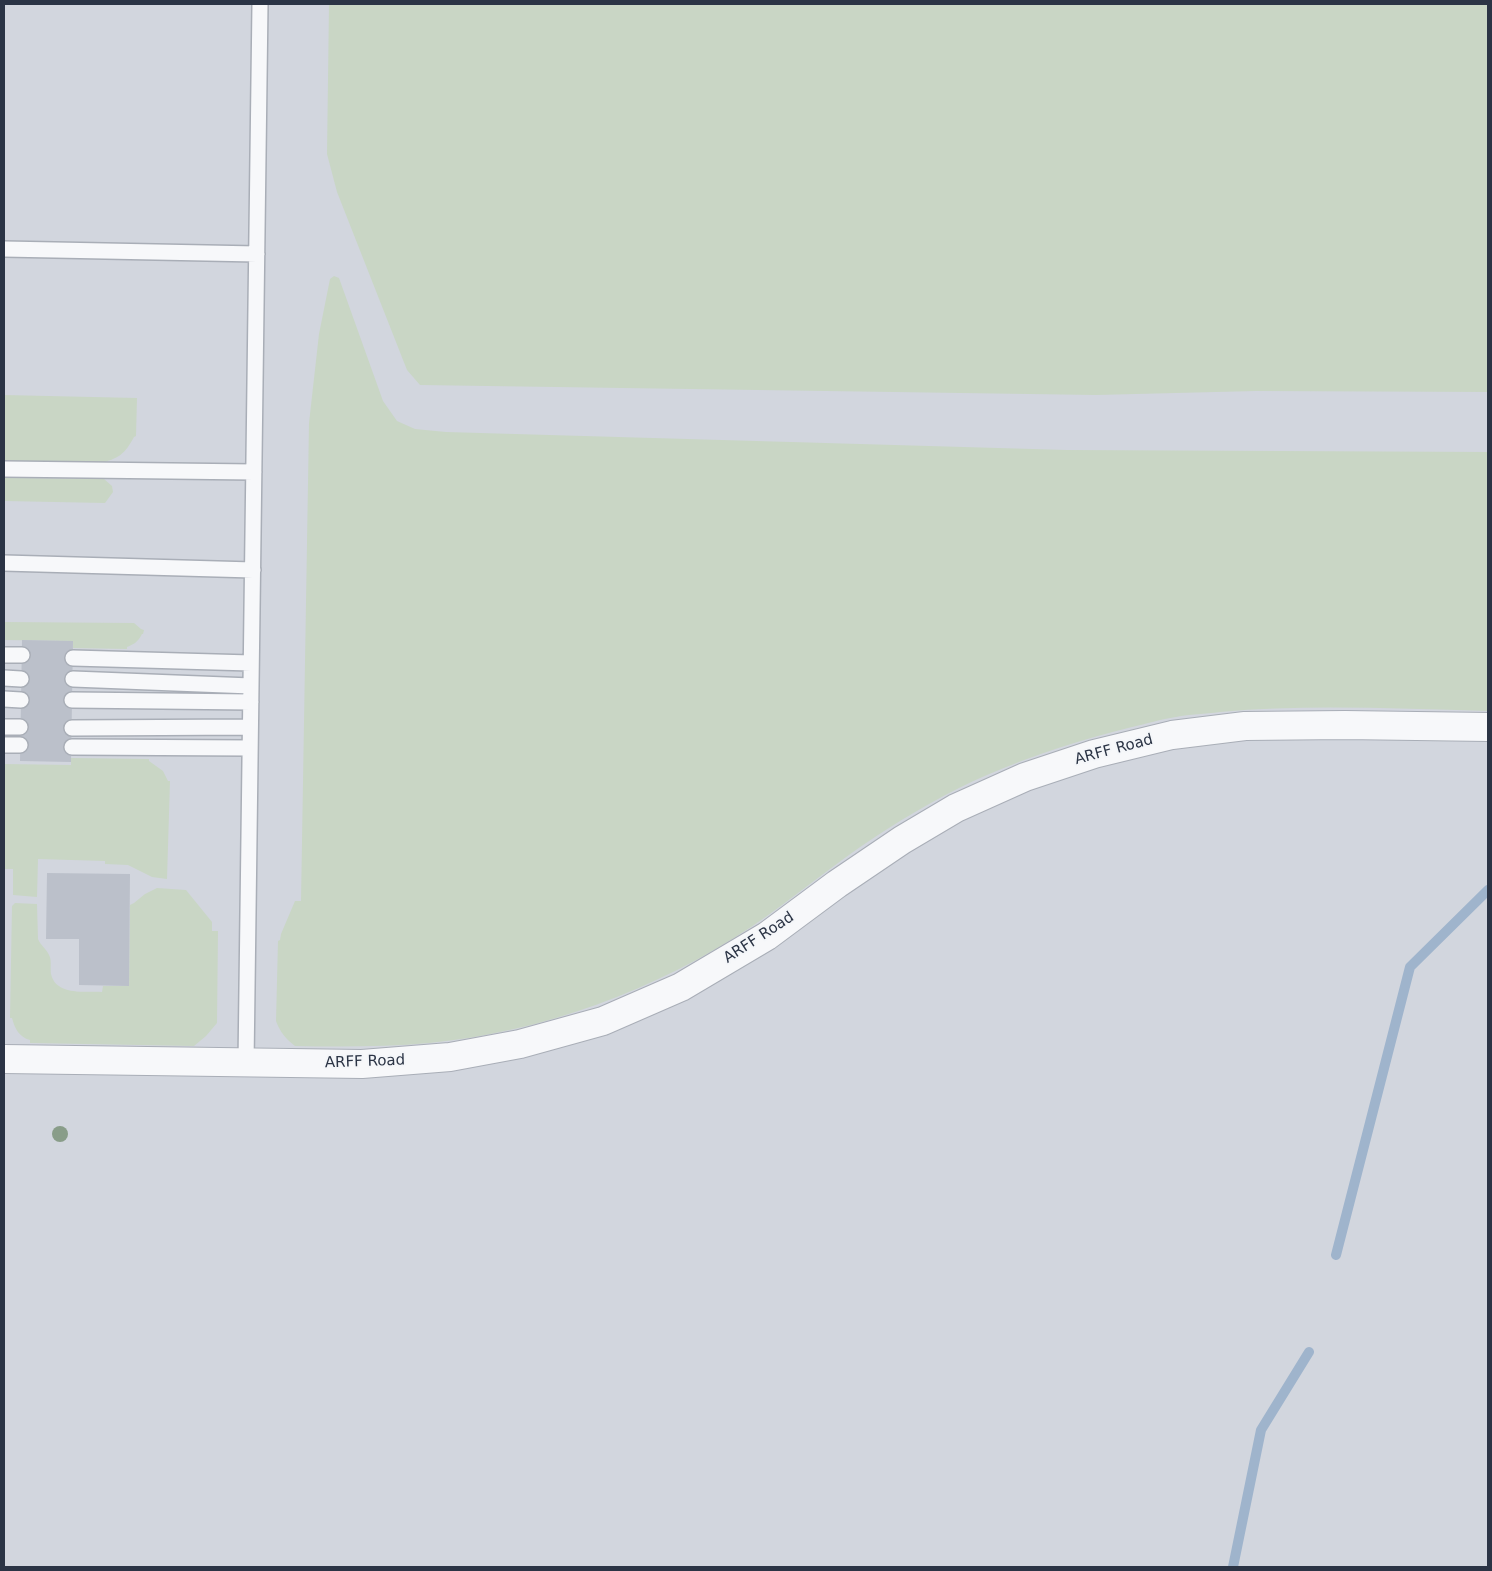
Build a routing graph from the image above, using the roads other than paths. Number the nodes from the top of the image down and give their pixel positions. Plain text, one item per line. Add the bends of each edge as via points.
1 (260, 4) edge
2 (4, 249) edge
3 (257, 254) junction
4 (4, 469) edge
5 (254, 472) junction
6 (4, 563) edge
7 (253, 570) junction
8 (4, 655) edge
9 (22, 655) dead end
10 (73, 658) dead end
11 (251, 663) junction
12 (4, 678) edge
13 (73, 678) dead end
14 (21, 679) dead end
15 (251, 686) junction
16 (4, 700) edge
17 (21, 700) dead end
18 (72, 700) dead end
19 (251, 702) junction
20 (4, 727) edge
21 (20, 727) dead end
22 (250, 727) junction
23 (1488, 727) edge
24 (72, 728) dead end
25 (4, 745) edge
26 (20, 745) dead end
27 (72, 747) dead end
28 (250, 748) junction
29 (4, 1059) edge
30 (246, 1063) junction

1 - 3 lane
2 - 3 lane
3 - 5 lane
4 - 5 lane
5 - 7 lane
6 - 7 lane
7 - 11 lane
8 - 9 lane
10 - 11 lane
11 - 15 lane
12 - 14 lane
13 - 15 lane
15 - 19 lane
16 - 17 lane
18 - 19 lane
19 - 22 lane
20 - 21 lane
22 - 24 lane
22 - 28 lane
23 - 30 street, ARFF Road via 1245,726 1172,735 1094,754 1025,777 956,808 902,840 758,941 681,987 603,1020 520,1044 450,1057 362,1064
25 - 26 lane
27 - 28 lane
28 - 30 lane
29 - 30 street, ARFF Road

